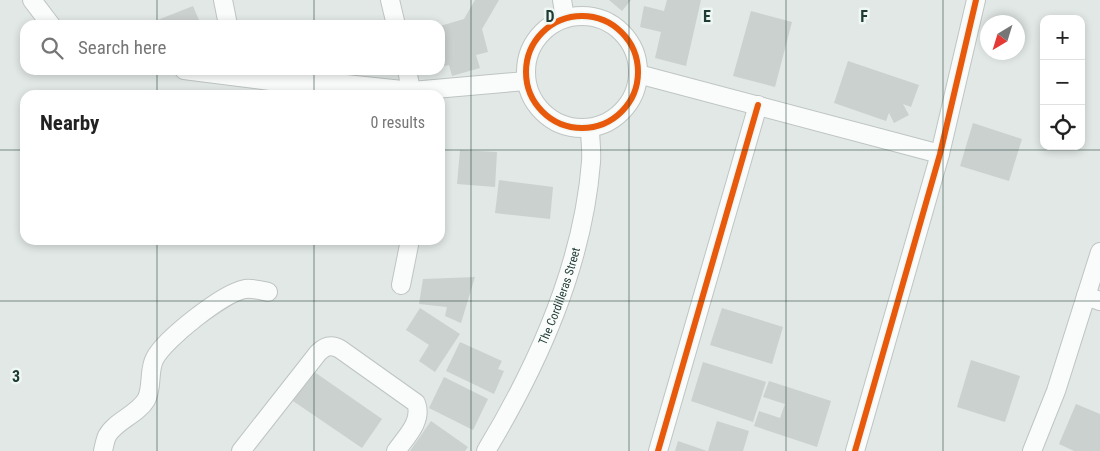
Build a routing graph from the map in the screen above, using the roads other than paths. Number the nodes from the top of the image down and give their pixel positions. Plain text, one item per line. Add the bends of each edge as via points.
1 (32, 0) edge
2 (223, 0) edge
3 (390, 0) edge
4 (562, 0) edge
5 (976, 0) edge
6 (565, 18) junction
7 (47, 20) edge
8 (227, 20) edge
9 (395, 20) edge
10 (638, 74) junction
11 (246, 75) edge
12 (408, 75) edge
13 (526, 81) junction
14 (389, 90) edge
15 (411, 90) edge
16 (440, 90) edge
17 (758, 105) junction
18 (590, 128) junction
19 (940, 154) junction
20 (409, 245) edge
21 (1100, 252) edge
22 (401, 285) dead end
23 (268, 292) dead end
24 (1093, 298) edge
25 (103, 451) edge
26 (241, 451) edge
27 (396, 451) edge
28 (486, 451) edge
29 (658, 451) edge
30 (855, 451) edge
31 (1032, 451) edge

1 - 7 street
2 - 8 street
3 - 9 street
4 - 6 street
5 - 19 street
6 - 10 street via 583,16 600,19 616,28 628,40 636,56
6 - 13 street via 534,42 528,54
10 - 17 street
10 - 18 street via 636,87 624,110
11 - 14 street via 286,82 336,83
12 - 15 street
13 - 16 street
13 - 18 street via 530,95 548,117 575,128
17 - 19 street
17 - 29 street
18 - 28 street, The Cordilleras Street via 592,161 582,229 564,288 529,375
19 - 30 street
20 - 22 street
21 - 24 street
23 - 25 street via 245,289 230,294 161,348 154,360 147,398 107,435
24 - 31 street
26 - 27 street via 318,353 329,346 340,349 416,403 416,422

